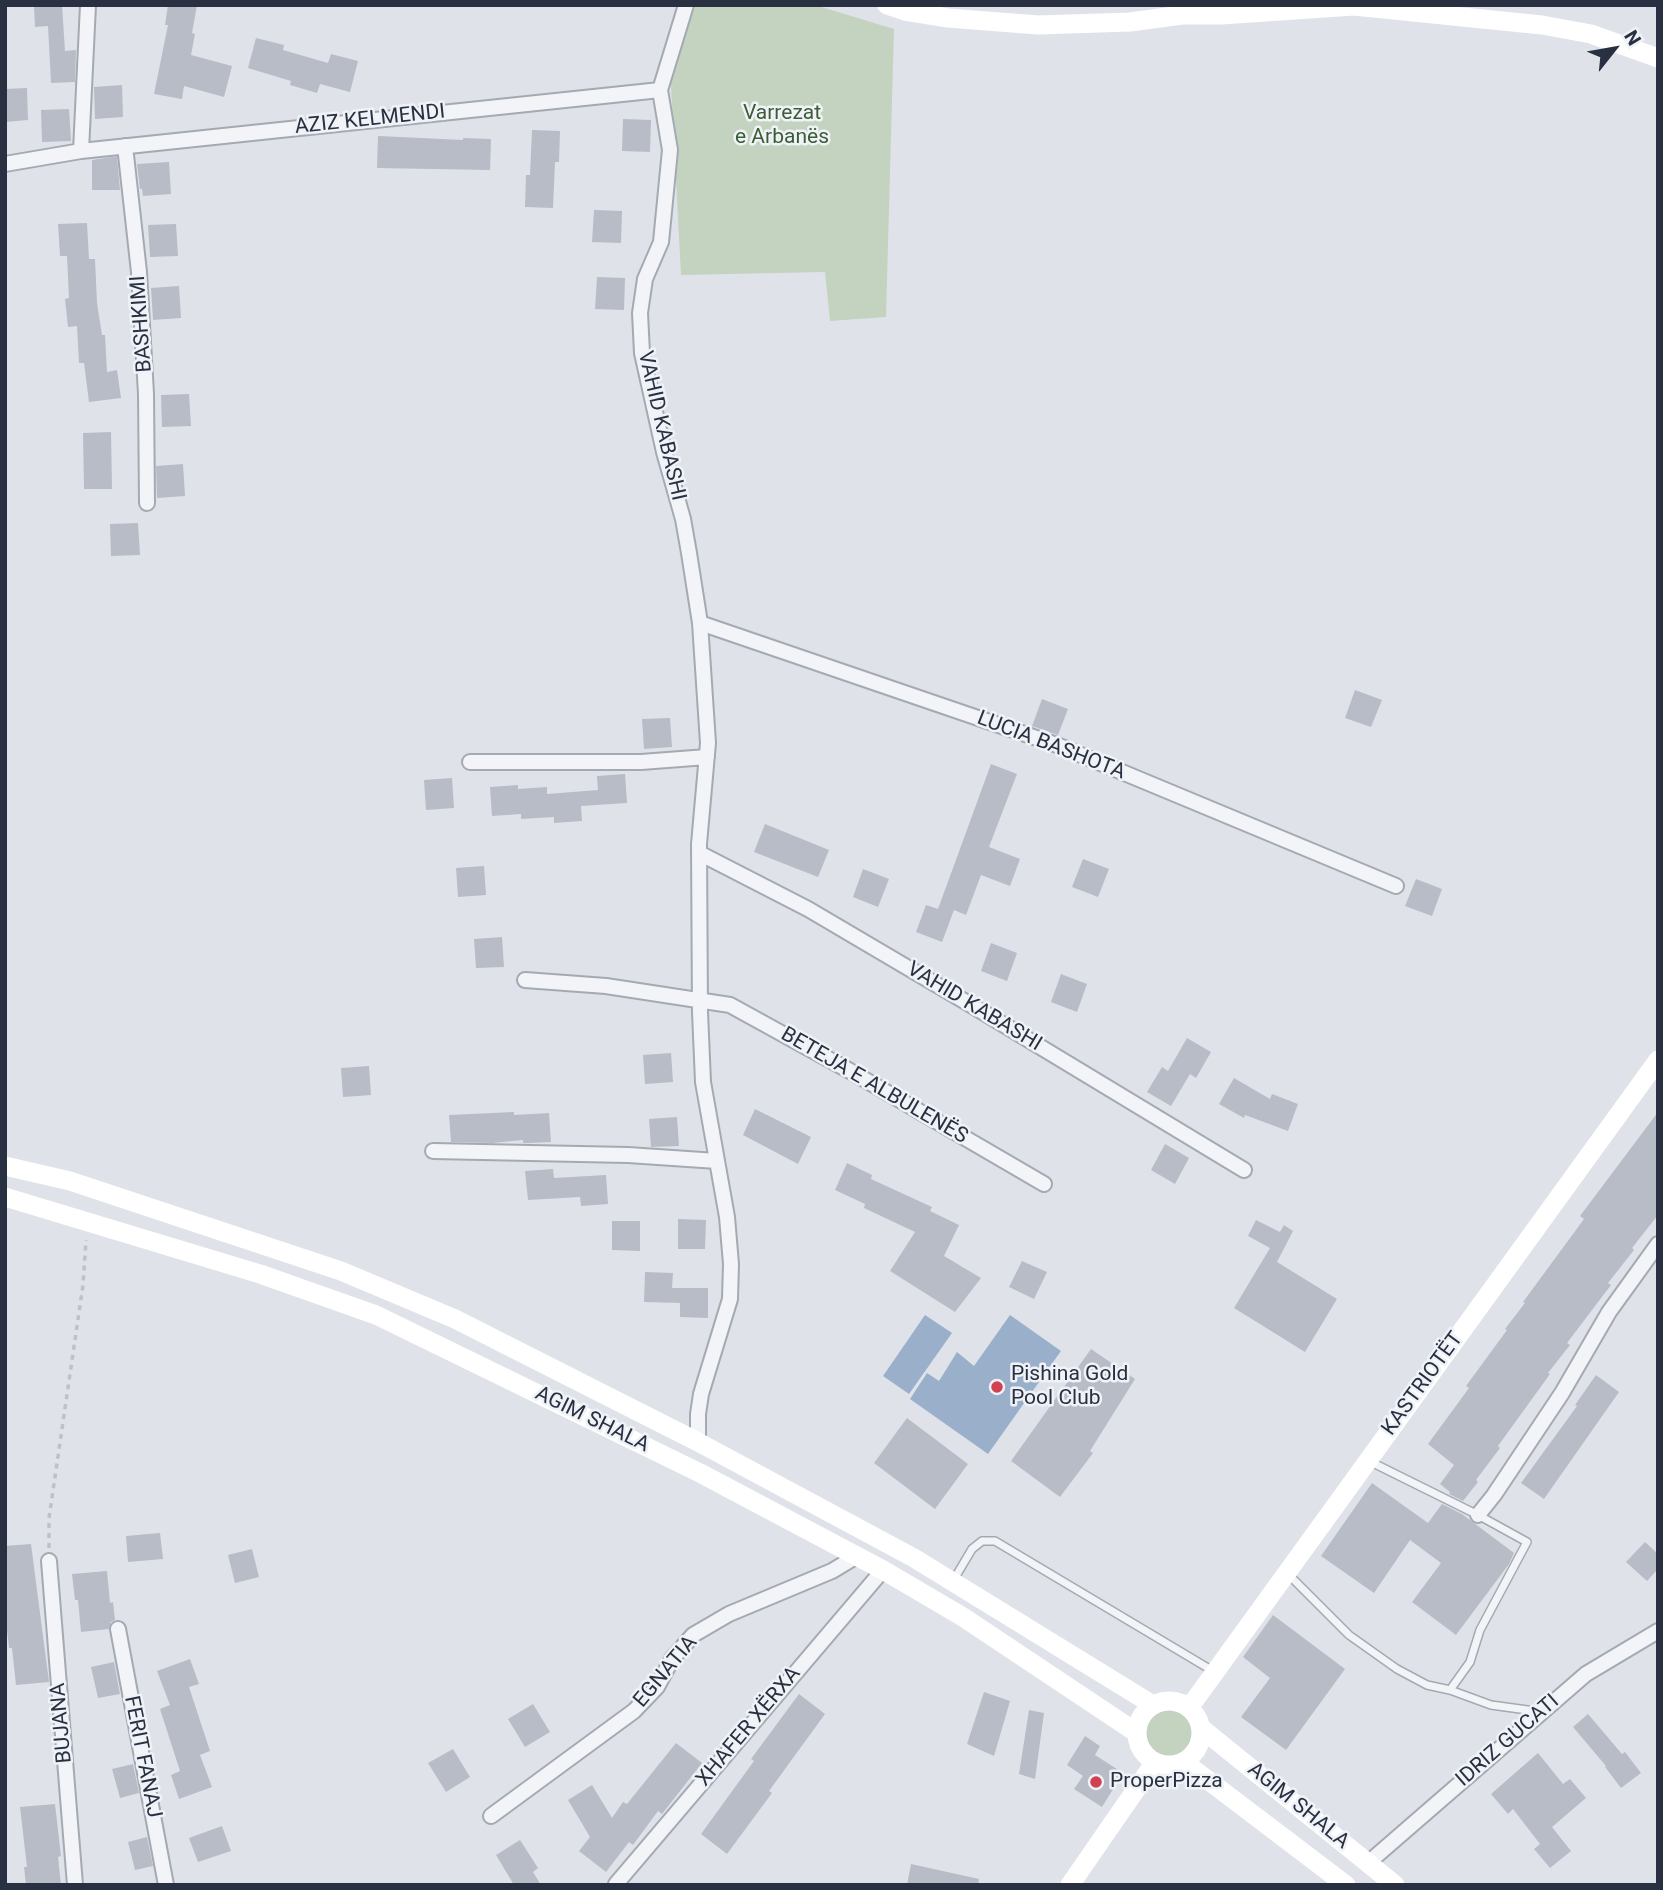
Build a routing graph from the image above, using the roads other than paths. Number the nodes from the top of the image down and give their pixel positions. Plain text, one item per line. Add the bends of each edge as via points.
1 (88, 5) edge
2 (686, 5) edge
3 (887, 5) edge
4 (1183, 10) edge
5 (1507, 14) edge
6 (1658, 58) edge
7 (660, 90) junction
8 (125, 146) junction
9 (81, 151) junction
10 (5, 164) edge
11 (147, 503) dead end
12 (700, 623) junction
13 (707, 757) junction
14 (470, 762) dead end
15 (699, 853) junction
16 (1396, 886) dead end
17 (525, 980) dead end
18 (699, 1000) junction
19 (1658, 1060) edge
20 (433, 1151) dead end
21 (717, 1161) junction
22 (5, 1166) edge
23 (1244, 1170) dead end
24 (1044, 1184) dead end
25 (5, 1197) edge
26 (1658, 1244) edge
27 (698, 1442) junction
28 (1368, 1461) junction
29 (1478, 1515) junction
30 (857, 1556) junction
31 (49, 1560) road end
32 (883, 1570) junction
33 (1286, 1573) junction
34 (952, 1581) junction
35 (118, 1629) dead end
36 (1658, 1632) edge
37 (1215, 1672) junction
38 (1450, 1690) junction
39 (1153, 1705) junction
40 (1189, 1708) junction
41 (1542, 1712) junction
42 (1201, 1728) junction
43 (1137, 1733) junction
44 (1155, 1762) junction
45 (1185, 1762) junction
46 (491, 1816) dead end
47 (1368, 1863) junction
48 (616, 1884) edge
49 (75, 1885) edge
50 (166, 1885) edge
51 (1070, 1885) edge
52 (1346, 1885) edge
53 (1395, 1885) edge

1 - 9 street
2 - 7 street, VAHID KABASHI
3 - 4 main road via 948,18 1038,25 1130,22
4 - 5 main road via 1221,15 1354,6
5 - 6 main road via 1591,34
7 - 8 street, AZIZ KELMENDI
7 - 12 street, VAHID KABASHI via 670,150 660,242 645,279 640,313 642,353 683,519
8 - 9 street, AZIZ KELMENDI
8 - 11 street, BASHKIMI via 139,272
9 - 10 street, AZIZ KELMENDI
12 - 13 street, VAHID KABASHI
12 - 16 street, LUCIA BASHOTA via 1057,745
13 - 14 street via 640,762
13 - 15 street, VAHID KABASHI
15 - 18 street, VAHID KABASHI
15 - 23 street, VAHID KABASHI via 808,909
17 - 18 street, BETEJA E ALBULENËS
18 - 21 street, VAHID KABASHI via 703,1082
18 - 24 street, BETEJA E ALBULENËS via 730,1005
19 - 28 main road, KASTRIOTËT
20 - 21 street
21 - 27 street, VAHID KABASHI via 732,1264 730,1299 701,1394
22 - 27 main road, AGIM SHALA via 70,1181 341,1271 455,1319
25 - 30 main road, AGIM SHALA via 260,1274 376,1315 700,1473
26 - 29 street
27 - 34 main road, AGIM SHALA
28 - 29 lane
28 - 33 main road, KASTRIOTËT
29 - 38 lane via 1527,1542 1480,1630 1470,1662
30 - 32 main road, AGIM SHALA
30 - 46 street, EGNATIA via 729,1614 693,1636 634,1711
31 - 49 street, BUJANA
32 - 43 main road, AGIM SHALA via 963,1617
32 - 48 street, XHAFER XËRXA
33 - 37 main road, KASTRIOTËT
33 - 38 lane via 1349,1635 1397,1669 1427,1685
34 - 37 lane via 972,1549 982,1541 995,1541
34 - 39 main road, AGIM SHALA
35 - 50 street, FERIT FANAJ
36 - 41 street, IDRIZ GUCATI via 1586,1674
37 - 40 main road, KASTRIOTËT
38 - 41 lane via 1491,1705
39 - 40 main road via 1170,1701
39 - 43 main road via 1142,1715
40 - 42 main road, AGIM SHALA
41 - 47 street, IDRIZ GUCATI
42 - 45 main road via 1199,1747
42 - 47 main road, AGIM SHALA
43 - 44 main road, AGIM SHALA via 1144,1755
44 - 45 main road via 1163,1766
44 - 51 main road
45 - 52 main road, AGIM SHALA
47 - 53 main road, AGIM SHALA

